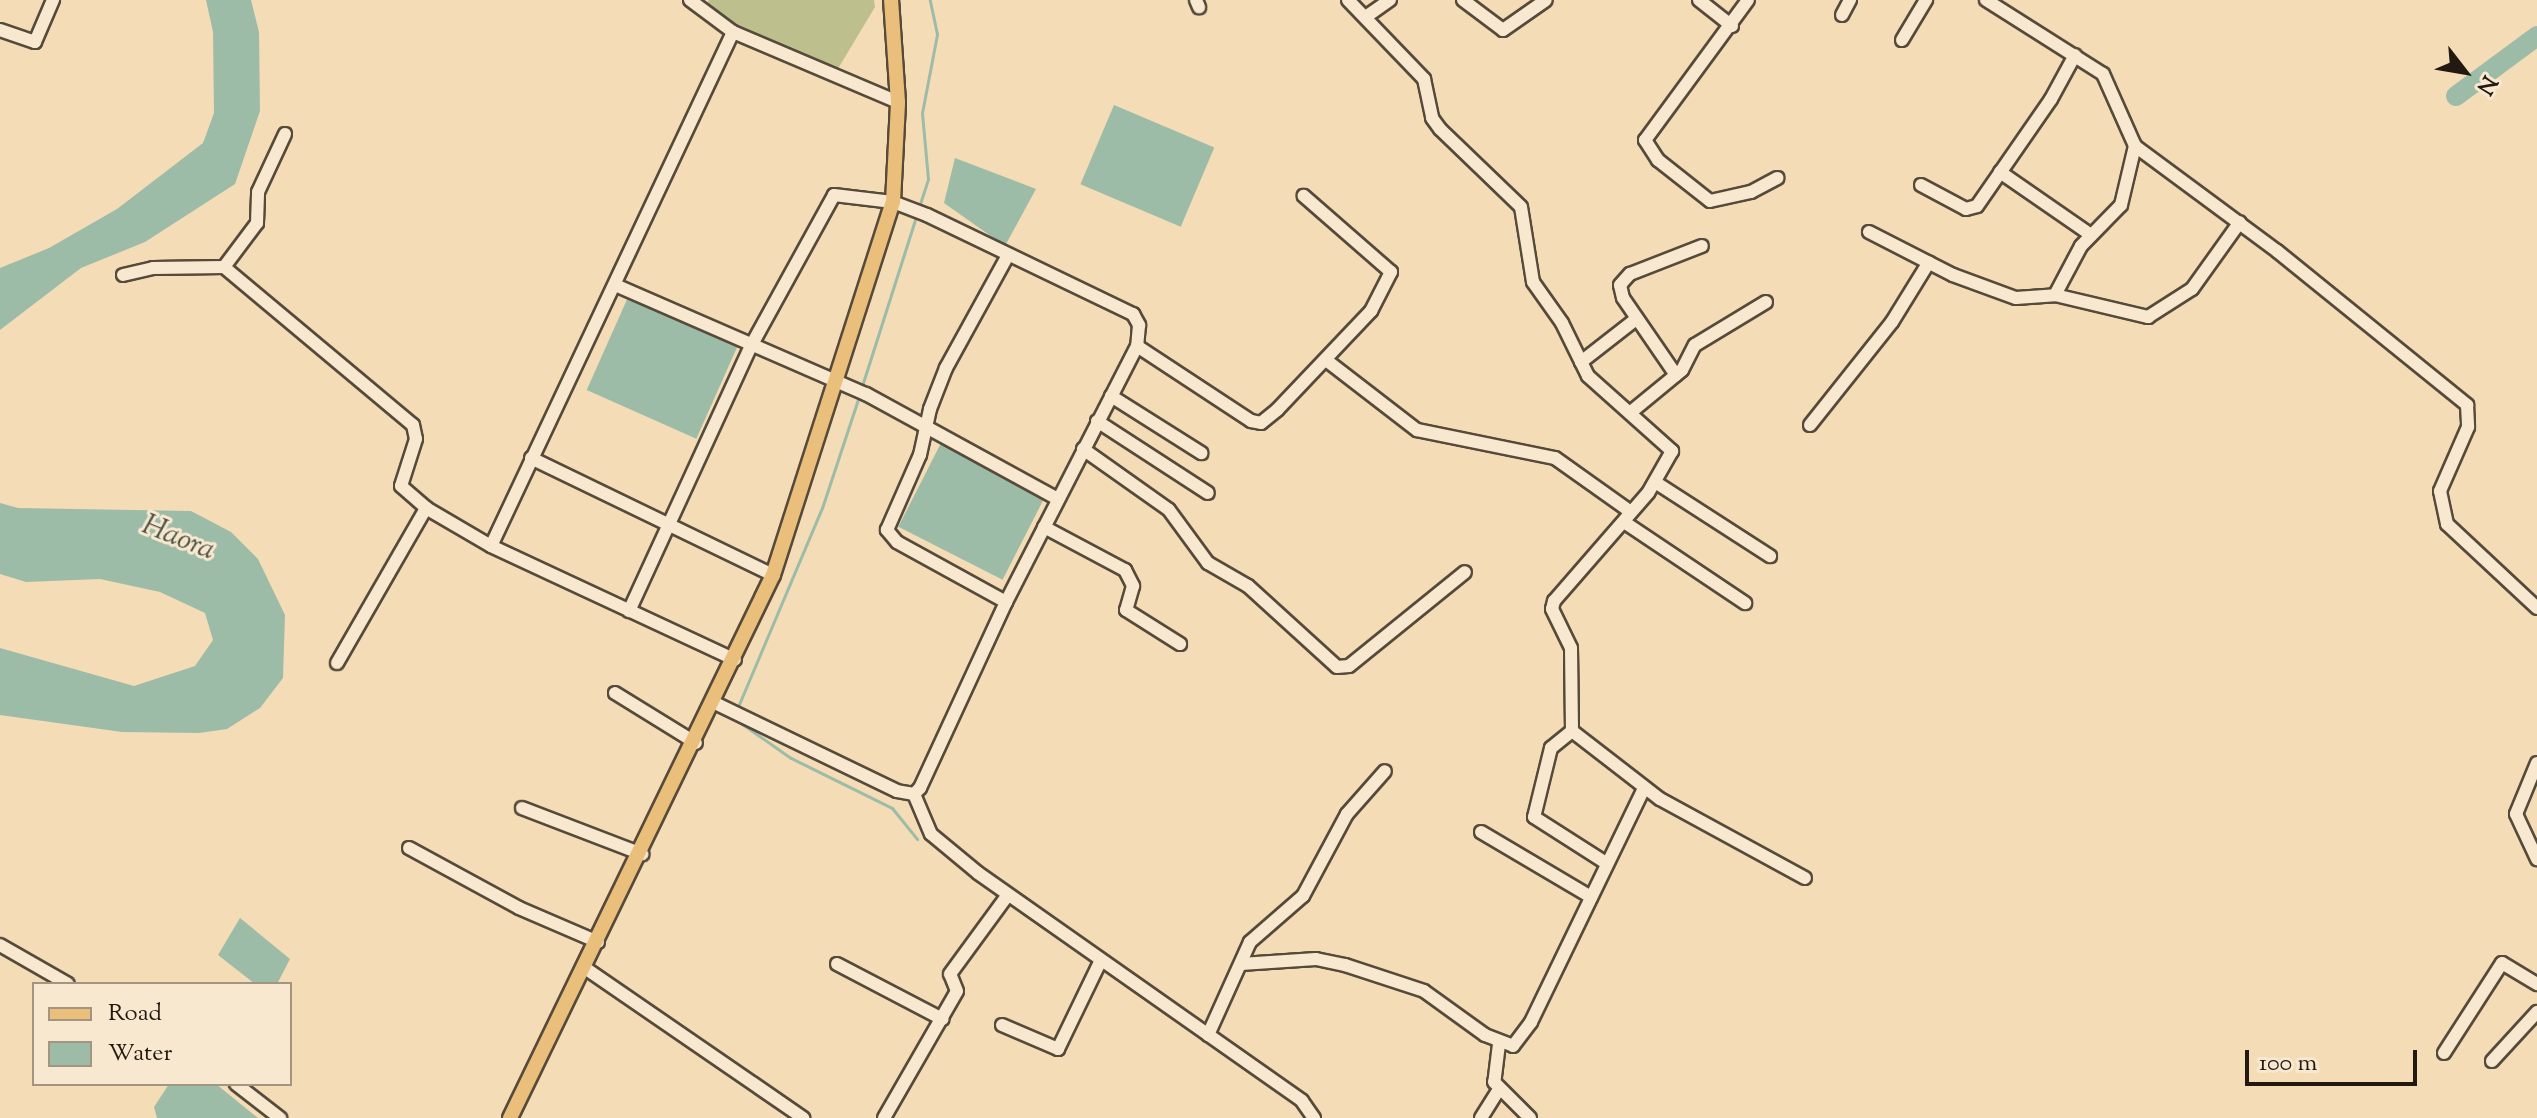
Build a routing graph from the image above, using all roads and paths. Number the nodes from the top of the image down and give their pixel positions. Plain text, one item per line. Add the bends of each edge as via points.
1 (53, 0) edge
2 (690, 0) edge
3 (891, 0) edge
4 (1348, 0) edge
5 (1390, 0) edge
6 (1463, 0) edge
7 (1546, 0) edge
8 (1699, 0) edge
9 (1748, 0) edge
10 (1850, 0) edge
11 (1926, 0) edge
12 (1986, 0) edge
13 (1842, 15) dead end
14 (1367, 16) junction
15 (1732, 26) junction
16 (0, 30) edge
17 (733, 32) junction
18 (1902, 40) dead end
19 (2075, 55) junction
20 (898, 102) junction
21 (285, 134) dead end
22 (2135, 146) junction
23 (2000, 172) junction
24 (1777, 178) dead end
25 (1921, 185) dead end
26 (1304, 196) dead end
27 (893, 202) junction
28 (2240, 222) junction
29 (1869, 232) dead end
30 (2091, 235) junction
31 (1702, 246) dead end
32 (1008, 255) junction
33 (1929, 262) junction
34 (224, 267) junction
35 (123, 275) dead end
36 (615, 285) junction
37 (2055, 295) junction
38 (1766, 302) dead end
39 (1636, 319) junction
40 (751, 346) junction
41 (1137, 346) junction
42 (1326, 360) junction
43 (1581, 362) junction
44 (1676, 375) junction
45 (840, 383) junction
46 (1111, 396) junction
47 (1631, 412) junction
48 (1097, 421) junction
49 (1810, 425) dead end
50 (927, 427) junction
51 (1083, 449) junction
52 (1201, 453) dead end
53 (531, 458) junction
54 (1655, 482) junction
55 (1208, 493) dead end
56 (1058, 499) junction
57 (426, 508) junction
58 (1627, 517) junction
59 (666, 527) junction
60 (1044, 527) junction
61 (491, 546) junction
62 (1770, 556) dead end
63 (1465, 572) dead end
64 (773, 575) junction
65 (1006, 602) junction
66 (1745, 603) dead end
67 (2537, 608) edge
68 (629, 611) junction
69 (1180, 644) dead end
70 (735, 660) junction
71 (337, 663) dead end
72 (615, 693) dead end
73 (720, 706) junction
74 (1572, 731) junction
75 (696, 743) junction
76 (2537, 763) edge
77 (1385, 771) dead end
78 (1644, 788) junction
79 (914, 794) junction
80 (522, 808) dead end
81 (1481, 832) dead end
82 (409, 848) dead end
83 (642, 854) junction
84 (2537, 859) edge
85 (1606, 863) junction
86 (1805, 878) dead end
87 (1007, 896) junction
88 (1591, 897) junction
89 (598, 942) junction
90 (0, 945) edge
91 (1100, 962) junction
92 (1248, 963) junction
93 (837, 964) dead end
94 (585, 968) junction
95 (65, 982) edge
96 (2537, 984) edge
97 (2537, 1012) edge
98 (942, 1019) junction
99 (1002, 1025) dead end
100 (1208, 1035) junction
101 (1499, 1044) junction
102 (2444, 1053) dead end
103 (2492, 1061) dead end
104 (239, 1086) edge
105 (1498, 1091) junction
106 (280, 1118) edge
107 (510, 1118) edge
108 (803, 1118) edge
109 (884, 1118) edge
110 (1314, 1118) edge
111 (1481, 1118) edge
112 (1530, 1118) edge

1 - 16 street via 35,42
2 - 17 street
3 - 20 main road
4 - 14 street
5 - 14 street
6 - 7 street via 1503,30
8 - 15 street
9 - 15 street
10 - 13 street
11 - 18 street
12 - 19 street
14 - 43 street via 1424,79 1432,118 1440,129 1521,207 1533,282
15 - 24 street via 1648,132 1646,146 1710,201 1751,192
17 - 20 street
17 - 36 street
19 - 22 street via 2103,74 2113,89
19 - 23 street
20 - 27 main road
21 - 34 street via 258,192 257,223
22 - 28 street
22 - 30 street via 2121,205
23 - 25 street via 1971,211
23 - 30 street
26 - 42 street via 1391,272 1371,311
27 - 32 street
27 - 40 street via 840,194 829,200
27 - 45 main road
28 - 37 street via 2192,289 2163,312 2128,315
28 - 67 street via 2467,405 2468,427 2440,491 2447,524
29 - 33 street
30 - 37 street via 2067,267
31 - 39 street via 1623,280 1619,291
32 - 41 street via 1133,314 1139,325
32 - 50 street via 946,368
33 - 37 street via 2016,298
33 - 49 street via 1885,333
34 - 35 street via 153,268
34 - 57 street via 413,425 416,439 401,486
36 - 40 street
36 - 53 street
38 - 44 street via 1695,345
39 - 43 street
39 - 44 street
40 - 45 street
40 - 59 street
41 - 42 street via 1257,423
41 - 46 street
42 - 58 street via 1417,430 1555,458
43 - 47 street via 1598,390
44 - 47 street
45 - 50 street
45 - 64 main road
46 - 48 street
46 - 52 street
47 - 54 street via 1672,451
48 - 51 street
48 - 55 street
50 - 56 street
50 - 65 street via 887,530 897,542
51 - 56 street
51 - 63 street via 1169,510 1202,558 1248,586 1337,667 1349,666
53 - 59 street
53 - 61 street
54 - 58 street
54 - 62 street
56 - 60 street
57 - 61 street
57 - 71 street
58 - 66 street
58 - 74 street via 1554,601 1552,609 1571,648
59 - 64 street
59 - 68 street
60 - 65 street
60 - 69 street via 1125,570 1133,586 1126,610
61 - 68 street
64 - 70 main road
65 - 79 street via 928,775
68 - 70 street
70 - 73 main road
72 - 75 street
73 - 75 main road
73 - 79 street via 897,791
74 - 78 street
74 - 85 street via 1551,748 1534,817
75 - 83 main road
76 - 84 street via 2516,814
77 - 92 street via 1347,814 1303,896 1258,931
78 - 85 street
78 - 86 street
79 - 87 street via 931,834
80 - 83 street
81 - 88 street
82 - 89 street via 519,908
83 - 89 main road
85 - 88 street
87 - 91 street
87 - 98 street via 950,974 957,991
88 - 101 street via 1531,1022 1513,1046
89 - 94 main road
90 - 95 street
91 - 99 street via 1058,1049
91 - 100 street
92 - 100 street
92 - 101 street via 1316,959 1405,984 1437,998
93 - 98 street
94 - 107 main road
94 - 108 street
96 - 102 street via 2502,963
97 - 103 street
98 - 109 street
100 - 110 street via 1302,1101
101 - 105 street via 1494,1082
104 - 106 street
105 - 111 street
105 - 112 street

